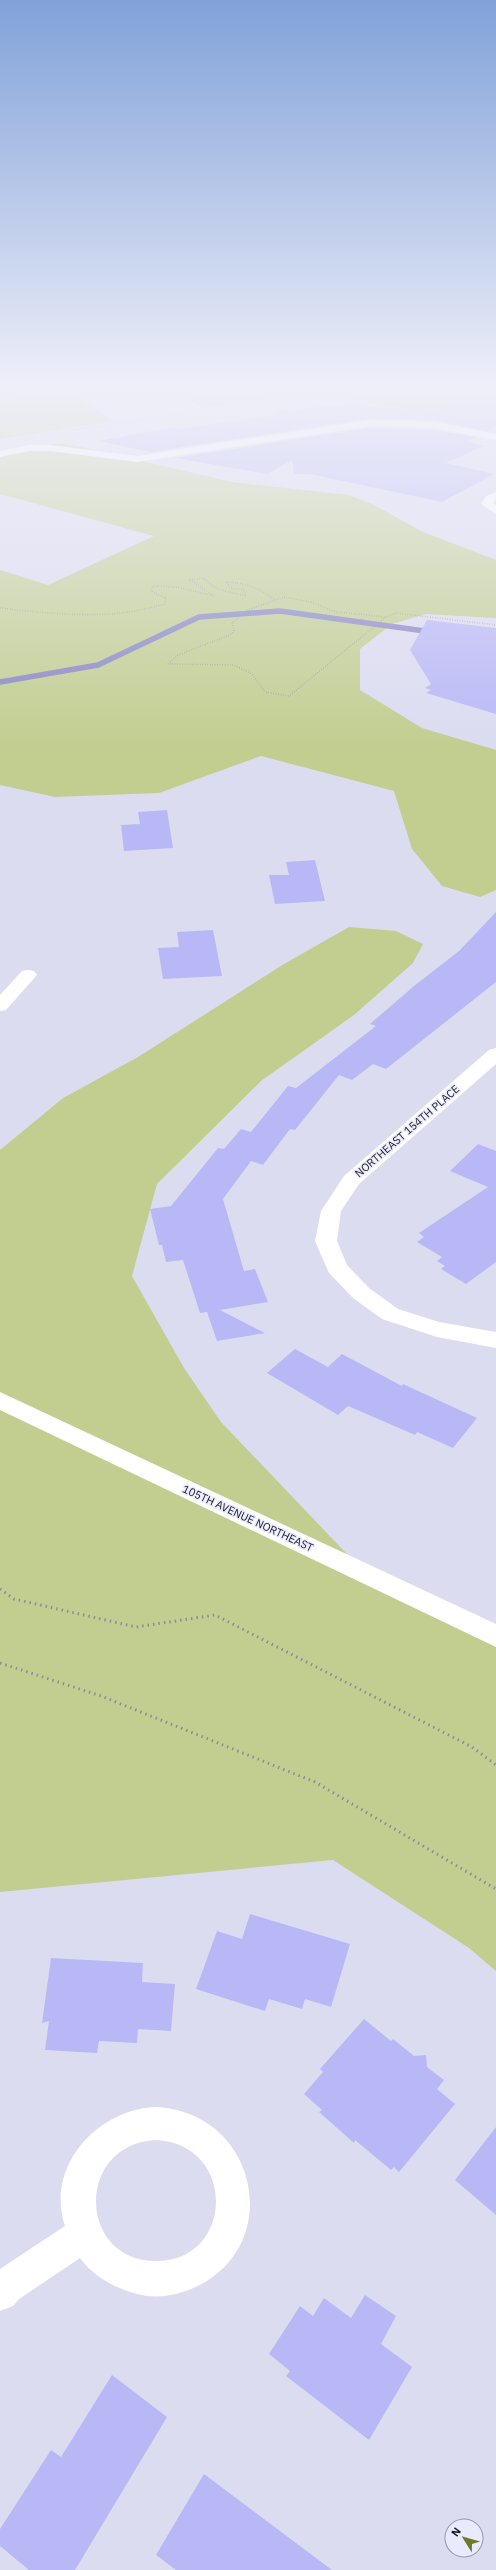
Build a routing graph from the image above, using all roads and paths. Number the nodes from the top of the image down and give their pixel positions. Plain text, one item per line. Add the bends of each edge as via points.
1 (276, 600) junction
2 (0, 608) edge
3 (386, 618) junction
4 (496, 625) edge
5 (28, 975) dead end
6 (0, 1006) edge
7 (496, 1054) edge
8 (496, 1340) edge
9 (0, 1400) edge
10 (0, 1589) edge
11 (496, 1636) edge
12 (0, 1663) edge
13 (496, 1765) edge
14 (496, 1889) edge
15 (84, 2234) junction
16 (0, 2293) edge

1 - 2 path via 263,589 244,583 226,582 230,588 244,590 246,596 217,589 203,578 190,580 214,596 153,586 150,592 167,599 164,604 125,615 87,616
1 - 3 path via 295,598 336,612
1 - 3 path via 248,610 232,623 232,634 178,655 168,664 234,665 252,674 265,692 289,696
3 - 4 path via 396,613 405,613
5 - 6 street
7 - 8 street, NORTHEAST 154TH PLACE via 351,1180 330,1211 326,1241 337,1268 361,1293 390,1314 437,1329
9 - 11 street, 105TH AVENUE NORTHEAST
10 - 13 path via 14,1599 136,1627 215,1614 472,1747
12 - 14 path via 101,1696 315,1782
15 - 15 street via 101,2260 127,2276 158,2281 188,2272 213,2252 229,2224 233,2194 226,2164 208,2140 183,2125 154,2122 125,2129 100,2147 84,2173 78,2204
15 - 16 street via 6,2286

